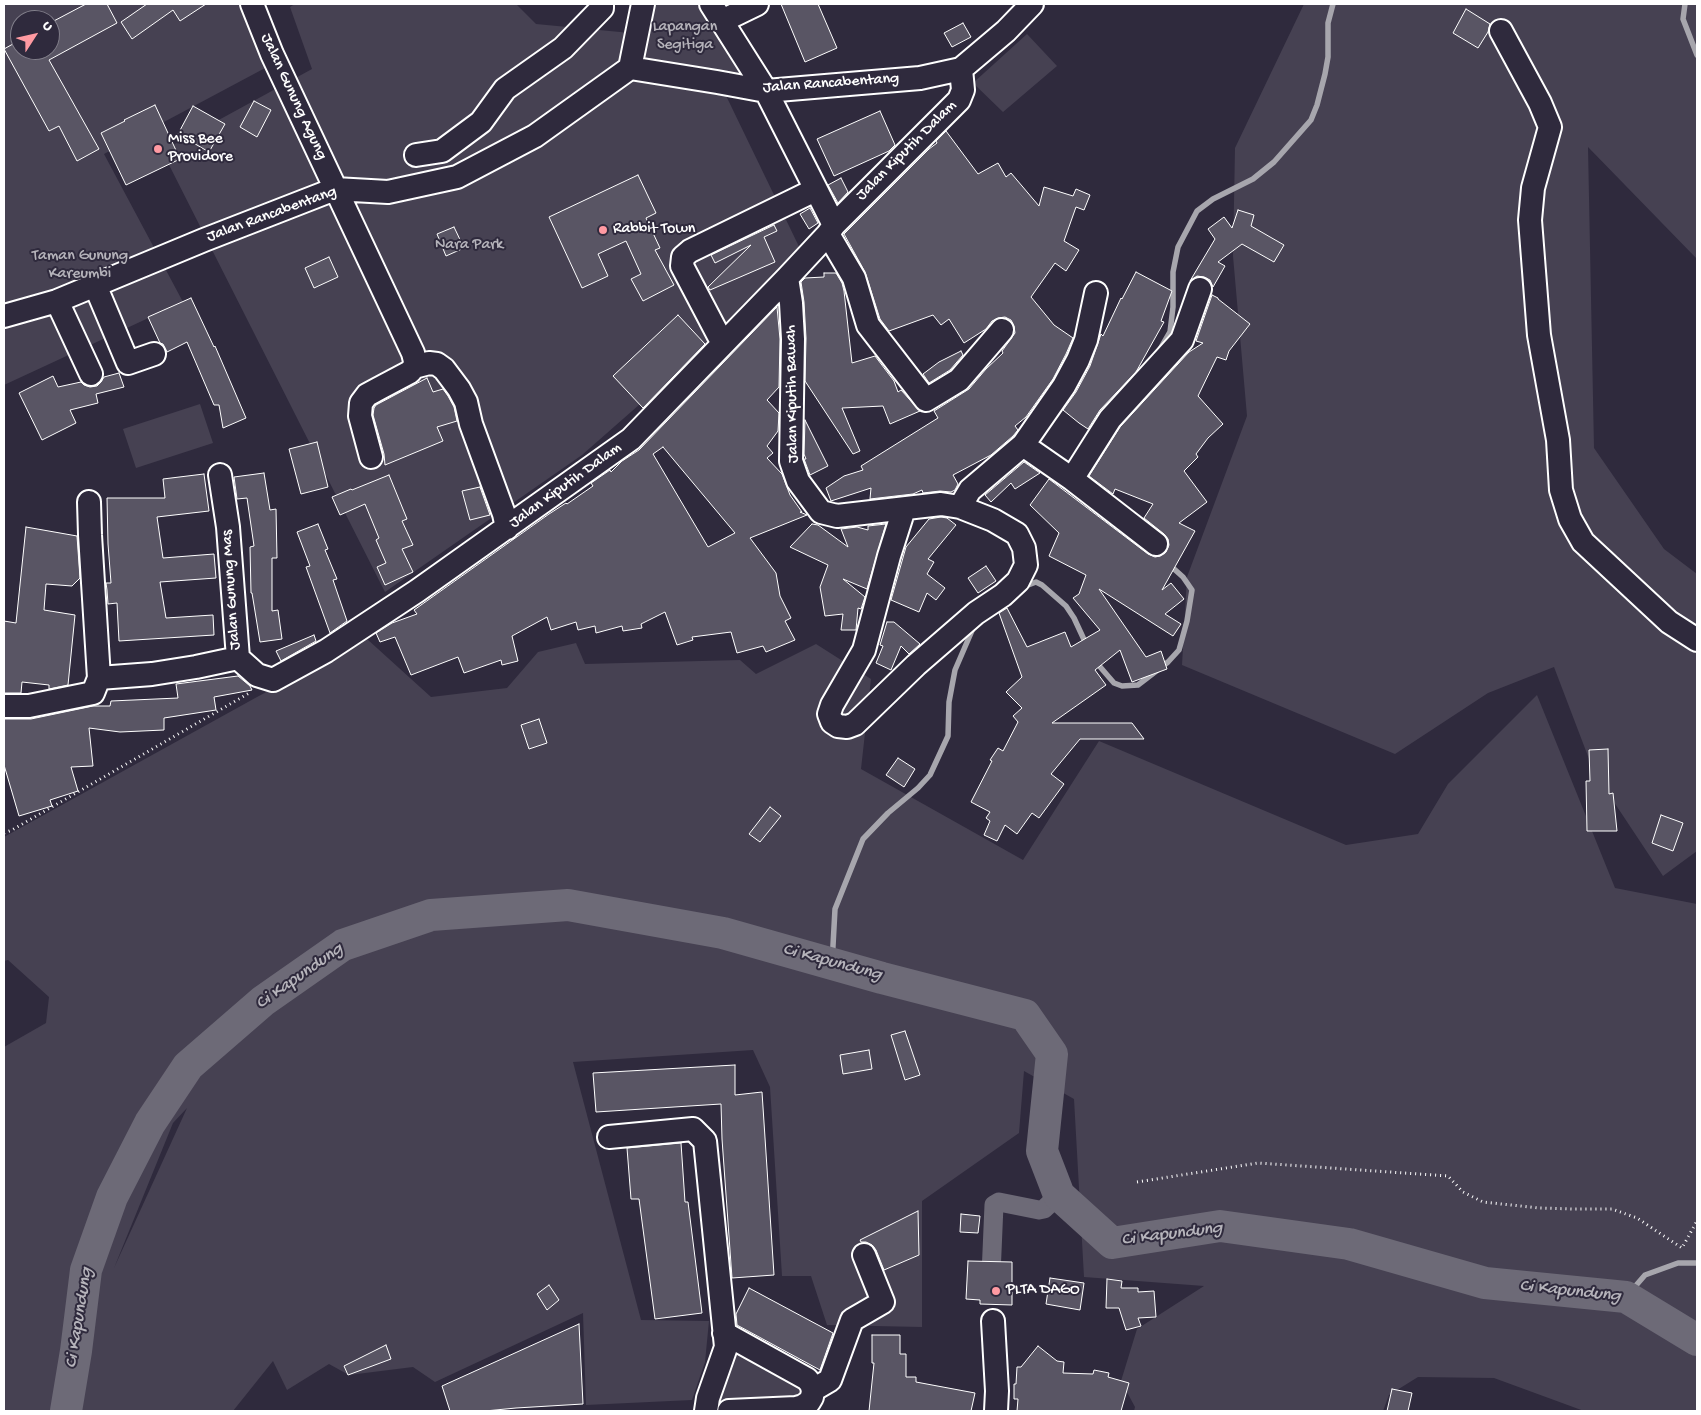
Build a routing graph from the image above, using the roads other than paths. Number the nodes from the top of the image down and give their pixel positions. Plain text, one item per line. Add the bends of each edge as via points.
1 (252, 4) edge
2 (602, 4) edge
3 (643, 4) edge
4 (757, 4) edge
5 (1032, 4) edge
6 (716, 12) edge
7 (1501, 31) dead end
8 (630, 68) junction
9 (961, 69) junction
10 (766, 91) junction
11 (416, 155) dead end
12 (335, 189) junction
13 (815, 190) junction
14 (831, 229) junction
15 (787, 278) junction
16 (95, 285) junction
17 (1200, 289) dead end
18 (1096, 293) dead end
19 (57, 301) junction
20 (4, 316) edge
21 (1002, 330) dead end
22 (723, 344) junction
23 (154, 354) dead end
24 (414, 367) junction
25 (91, 374) dead end
26 (1023, 445) junction
27 (370, 457) dead end
28 (220, 474) dead end
29 (1072, 479) junction
30 (89, 502) dead end
31 (960, 506) junction
32 (904, 508) junction
33 (507, 528) junction
34 (1156, 544) dead end
35 (1697, 640) edge
36 (244, 664) junction
37 (99, 678) junction
38 (4, 706) edge
39 (610, 1137) dead end
40 (864, 1255) dead end
41 (993, 1321) dead end
42 (724, 1333) junction
43 (813, 1390) junction
44 (706, 1411) edge
45 (729, 1411) edge
46 (996, 1411) edge

1 - 12 street, Jalan Gunung Agung
2 - 11 street via 602,8 563,48 505,89 481,122 442,151
3 - 8 street
4 - 6 street
5 - 9 street, Jalan Rancabentang
6 - 10 street
7 - 35 street via 1550,127 1533,188 1530,220 1539,335 1558,440 1561,490 1570,519 1583,542 1669,622
8 - 10 street, Jalan Rancabentang
8 - 12 street, Jalan Rancabentang via 535,136 457,177 388,192
9 - 10 street, Jalan Rancabentang via 920,78
9 - 14 street, Jalan Kiputih Dalam via 963,90 959,100
10 - 13 street
12 - 16 street, Jalan Rancabentang
12 - 24 street, Jalan Gunung Agung via 413,353
13 - 14 street
13 - 22 street via 683,257 682,266
14 - 15 street, Jalan Kiputih Dalam
14 - 21 street via 854,278 868,325 926,400 959,380
15 - 22 street, Jalan Kiputih Dalam
15 - 32 street, Jalan Kiputih Bawah via 792,303 793,339 792,460 798,481 821,512 837,516
16 - 19 street, Jalan Rancabentang
16 - 23 street via 128,363
17 - 29 street via 1182,340 1110,419
18 - 26 street via 1086,340 1078,360
19 - 20 street, Jalan Rancabentang
19 - 25 street
22 - 33 street, Jalan Kiputih Dalam via 631,439
24 - 27 street via 367,395 361,403 360,416
24 - 33 street via 438,364 459,389
26 - 29 street
26 - 31 street via 970,490
28 - 36 street, Jalan Gunung Mas
29 - 34 street
30 - 37 street
31 - 32 street, Jalan Kiputih Bawah via 941,504
31 - 32 street, Jalan Kiputih Bawah via 1017,534 1024,548 1026,565 1018,581 916,665 855,724 838,726 829,714 864,650
33 - 36 street, Jalan Kiputih Dalam via 356,633 273,680 264,678
36 - 37 street, Jalan Gunung Mas
37 - 38 street via 93,693 29,706
39 - 42 street via 693,1129 705,1141
40 - 43 street via 883,1302 852,1320 830,1380
41 - 46 street
42 - 43 street via 807,1378
42 - 44 street via 726,1347
43 - 45 street via 808,1402 796,1408

